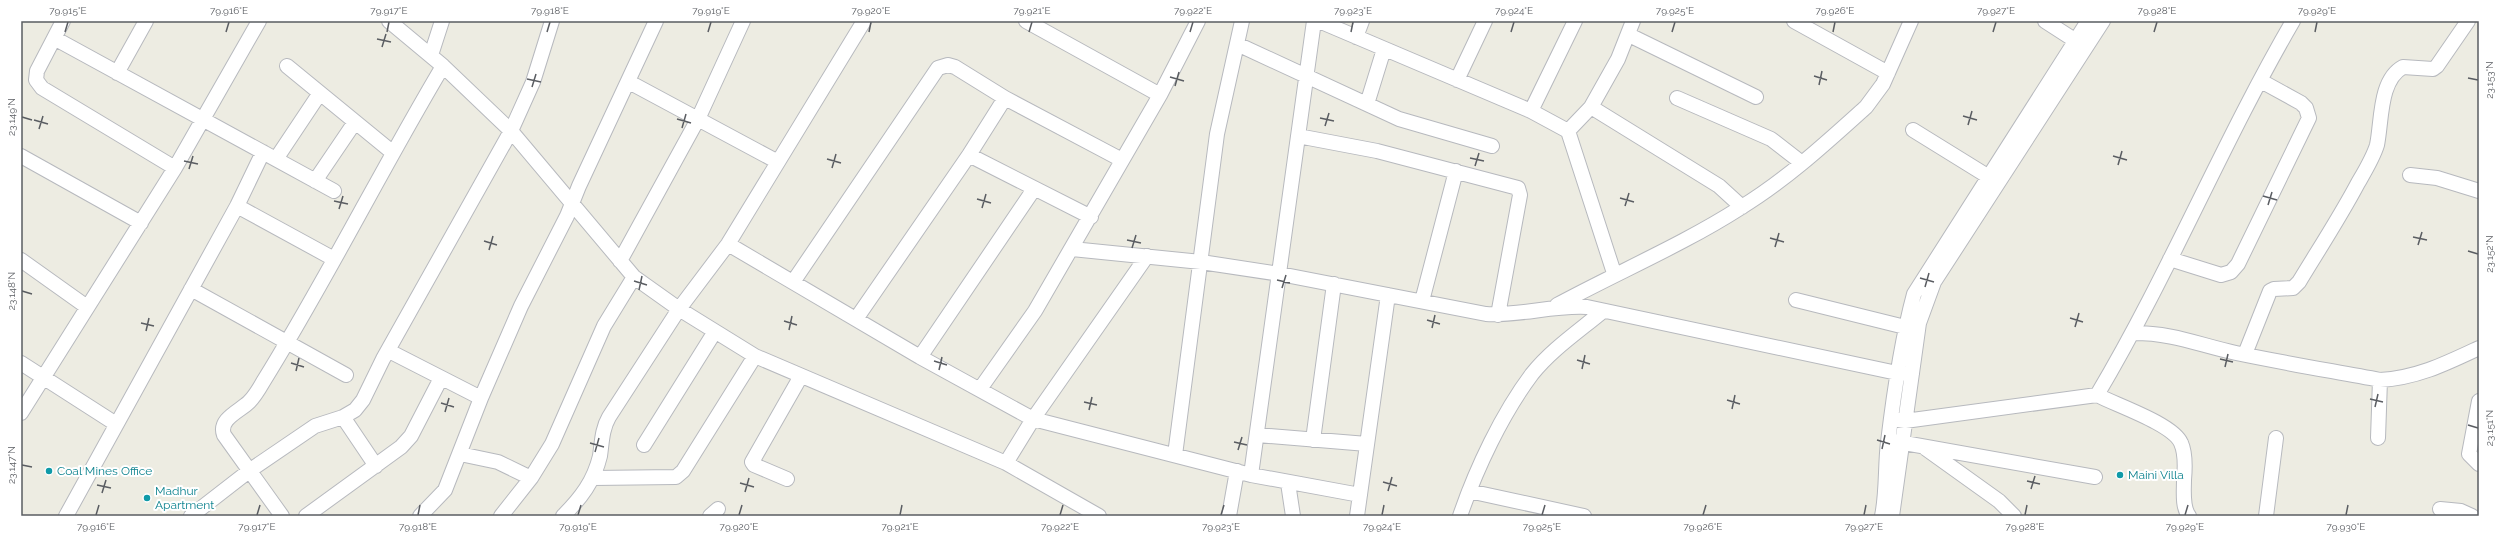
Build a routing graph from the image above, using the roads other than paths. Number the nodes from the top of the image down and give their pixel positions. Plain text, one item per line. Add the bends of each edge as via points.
1 (63, 21) edge
2 (146, 21) edge
3 (259, 21) edge
4 (389, 21) edge
5 (442, 21) edge
6 (552, 21) edge
7 (656, 21) edge
8 (743, 21) edge
9 (864, 21) edge
10 (1026, 21) edge
11 (1198, 21) edge
12 (1242, 21) edge
13 (1314, 21) edge
14 (1319, 21) edge
15 (1362, 21) edge
16 (1485, 21) edge
17 (1575, 21) edge
18 (1633, 21) edge
19 (1794, 21) edge
20 (1911, 21) edge
21 (2045, 21) edge
22 (2088, 21) edge
23 (2103, 21) edge
24 (2293, 21) edge
25 (2468, 21) edge
26 (1629, 35) junction
27 (1356, 37) junction
28 (54, 38) junction
29 (2076, 41) junction
30 (1237, 44) junction
31 (1384, 49) junction
32 (431, 55) junction
33 (287, 66) dead end
34 (443, 66) junction
35 (117, 72) junction
36 (1888, 73) junction
37 (1306, 75) junction
38 (1457, 80) junction
39 (2261, 81) junction
40 (628, 82) junction
41 (320, 93) junction
42 (1160, 95) junction
43 (1756, 97) dead end
44 (1005, 98) junction
45 (1677, 98) dead end
46 (1367, 104) junction
47 (1591, 107) junction
48 (1531, 111) junction
49 (203, 119) junction
50 (698, 119) junction
51 (355, 122) junction
52 (1913, 130) dead end
53 (512, 131) junction
54 (1568, 131) junction
55 (1298, 136) junction
56 (1492, 146) dead end
57 (392, 152) junction
58 (969, 155) junction
59 (21, 156) edge
60 (270, 156) junction
61 (1122, 160) junction
62 (778, 162) junction
63 (1802, 163) junction
64 (175, 168) junction
65 (1456, 171) junction
66 (2410, 175) dead end
67 (1989, 177) junction
68 (315, 181) junction
69 (1034, 189) junction
70 (334, 191) dead end
71 (2479, 191) edge
72 (571, 203) junction
73 (237, 206) junction
74 (1742, 207) junction
75 (1091, 217) junction
76 (140, 223) junction
77 (728, 244) junction
78 (1072, 249) junction
79 (1147, 256) junction
80 (334, 259) junction
81 (2170, 259) junction
82 (21, 260) edge
83 (620, 260) junction
84 (1201, 262) junction
85 (1614, 273) junction
86 (1280, 274) junction
87 (634, 277) junction
88 (793, 282) junction
89 (1334, 284) junction
90 (191, 289) junction
91 (1388, 295) junction
92 (1796, 300) dead end
93 (1422, 301) junction
94 (87, 307) junction
95 (1554, 307) junction
96 (679, 309) junction
97 (1603, 311) junction
98 (1498, 315) junction
99 (856, 319) junction
100 (1905, 326) junction
101 (2134, 332) junction
102 (714, 333) junction
103 (287, 344) junction
104 (2479, 348) edge
105 (388, 351) junction
106 (2245, 354) junction
107 (755, 356) junction
108 (920, 357) junction
109 (21, 363) edge
110 (1898, 373) junction
111 (1912, 374) junction
112 (346, 375) dead end
113 (801, 376) junction
114 (42, 378) junction
115 (441, 378) junction
116 (2380, 380) junction
117 (980, 389) junction
118 (2097, 395) junction
119 (481, 398) junction
120 (2479, 401) edge
121 (21, 413) edge
122 (343, 417) junction
123 (1033, 418) junction
124 (1891, 419) junction
125 (1905, 421) junction
126 (116, 424) junction
127 (1257, 435) junction
128 (2276, 438) dead end
129 (2378, 438) dead end
130 (1313, 440) junction
131 (1888, 440) junction
132 (1902, 442) junction
133 (1367, 444) junction
134 (644, 446) dead end
135 (1922, 446) junction
136 (460, 454) junction
137 (1175, 455) junction
138 (1006, 463) junction
139 (2479, 464) edge
140 (376, 466) junction
141 (249, 471) junction
142 (1237, 471) junction
143 (1251, 475) junction
144 (2095, 477) dead end
145 (531, 478) junction
146 (593, 478) junction
147 (787, 479) dead end
148 (1288, 483) junction
149 (1469, 491) junction
150 (1360, 495) junction
151 (2440, 509) dead end
152 (1564, 514) edge
153 (2269, 515) edge
154 (66, 516) edge
155 (191, 516) edge
156 (282, 516) edge
157 (306, 516) edge
158 (420, 516) edge
159 (501, 516) edge
160 (563, 516) edge
161 (1099, 516) edge
162 (1229, 516) edge
163 (1293, 516) edge
164 (1357, 516) edge
165 (1460, 516) edge
166 (1584, 516) edge
167 (1882, 516) edge
168 (1892, 516) edge
169 (2014, 516) edge
170 (2189, 516) edge
171 (2472, 516) edge

1 - 28 street
2 - 35 street
3 - 49 street
4 - 32 street
5 - 32 street
6 - 53 street via 533,82
7 - 40 street
8 - 50 street
9 - 62 street
10 - 42 street
11 - 42 street
12 - 30 street
13 - 37 street
14 - 27 street
15 - 27 street
16 - 38 street
17 - 48 street
18 - 26 street
19 - 36 street
20 - 36 street
21 - 29 street
22 - 29 street
23 - 111 street via 1934,282 1919,323
24 - 39 street
25 - 106 street via 2437,66 2433,69 2403,67 2391,79 2383,104 2376,146 2344,211 2299,282 2293,288 2270,291
26 - 43 street
26 - 47 street
27 - 31 street
28 - 35 street
28 - 64 street via 35,75 42,88
29 - 67 street
30 - 37 street
30 - 84 street via 1217,134
31 - 38 street
31 - 46 street
32 - 34 street
33 - 41 street
34 - 53 street
34 - 57 street
35 - 49 street
36 - 63 street via 1876,96 1866,107
37 - 46 street
37 - 55 street
38 - 48 street
39 - 81 street
39 - 81 street via 2301,103 2306,108 2308,118 2238,264 2232,272 2221,275
40 - 50 street
40 - 72 street
41 - 51 street
41 - 60 street
42 - 61 street
44 - 58 street
44 - 61 street
44 - 88 street via 955,67 948,65 938,68
45 - 63 street via 1771,139
46 - 56 street via 1411,123
47 - 54 street
47 - 74 street via 1719,186
48 - 54 street
49 - 60 street
49 - 64 street
50 - 62 street
50 - 83 street
51 - 57 street
51 - 68 street
52 - 67 street
53 - 72 street
53 - 105 street
54 - 85 street
55 - 65 street via 1377,151
55 - 86 street
57 - 80 street
58 - 69 street
58 - 99 street
59 - 76 street
60 - 68 street
60 - 73 street
61 - 75 street
62 - 77 street
63 - 74 street
64 - 76 street
65 - 93 street
65 - 98 street via 1515,186 1520,191
66 - 71 street via 2437,178
67 - 100 street via 1914,294
68 - 70 street
69 - 75 street
69 - 108 street
72 - 83 street
72 - 119 street via 521,306
73 - 80 street
73 - 90 street
74 - 85 street
75 - 78 street
76 - 94 street
77 - 88 street
77 - 96 street
78 - 79 street
78 - 117 street via 1035,311
79 - 84 street
79 - 123 street
80 - 103 street
81 - 101 street
82 - 94 street
83 - 87 street
84 - 86 street
84 - 137 street
85 - 95 street
86 - 89 street
86 - 127 street
87 - 96 street
87 - 145 street via 604,326 552,444
88 - 99 street
89 - 91 street
89 - 130 street
90 - 103 street
90 - 126 street
91 - 93 street
91 - 133 street
92 - 100 street
93 - 98 street
94 - 114 street
95 - 97 street via 1587,307
95 - 98 street
96 - 102 street
96 - 146 street via 604,426 600,455
97 - 110 street
97 - 149 street via 1546,359 1532,375 1505,418
99 - 108 street
100 - 110 street
101 - 106 street via 2182,337 2210,347
101 - 118 street
102 - 107 street
102 - 134 street
103 - 112 street
103 - 141 street via 248,403 224,424 224,435
104 - 116 street via 2428,372 2398,380
105 - 115 street
105 - 122 street via 363,400 355,410
106 - 116 street
107 - 113 street
107 - 146 street via 683,471 676,477
108 - 117 street
109 - 114 street
110 - 111 street
110 - 124 street
111 - 125 street
113 - 138 street
113 - 147 street via 752,462
114 - 121 street
114 - 126 street
115 - 119 street
115 - 140 street via 411,436
116 - 129 street
117 - 123 street
118 - 125 street
118 - 170 street via 2159,424 2178,438 2184,454 2184,501
119 - 136 street
120 - 139 street via 2469,454
122 - 140 street
122 - 141 street via 315,426
123 - 137 street
123 - 138 street
124 - 125 street
124 - 131 street
125 - 132 street
126 - 154 street
127 - 130 street
127 - 143 street
128 - 153 street
130 - 133 street
131 - 132 street
131 - 167 street
132 - 135 street
132 - 168 street
133 - 150 street
135 - 144 street
135 - 169 street via 1999,501
136 - 145 street via 498,462
136 - 158 street via 445,490
137 - 142 street
138 - 161 street
140 - 157 street
141 - 155 street
141 - 156 street
142 - 143 street
142 - 162 street
143 - 148 street
145 - 159 street
146 - 160 street via 576,503
148 - 150 street
148 - 163 street
149 - 152 street
149 - 165 street
150 - 164 street
151 - 171 street via 2461,511
152 - 166 street

